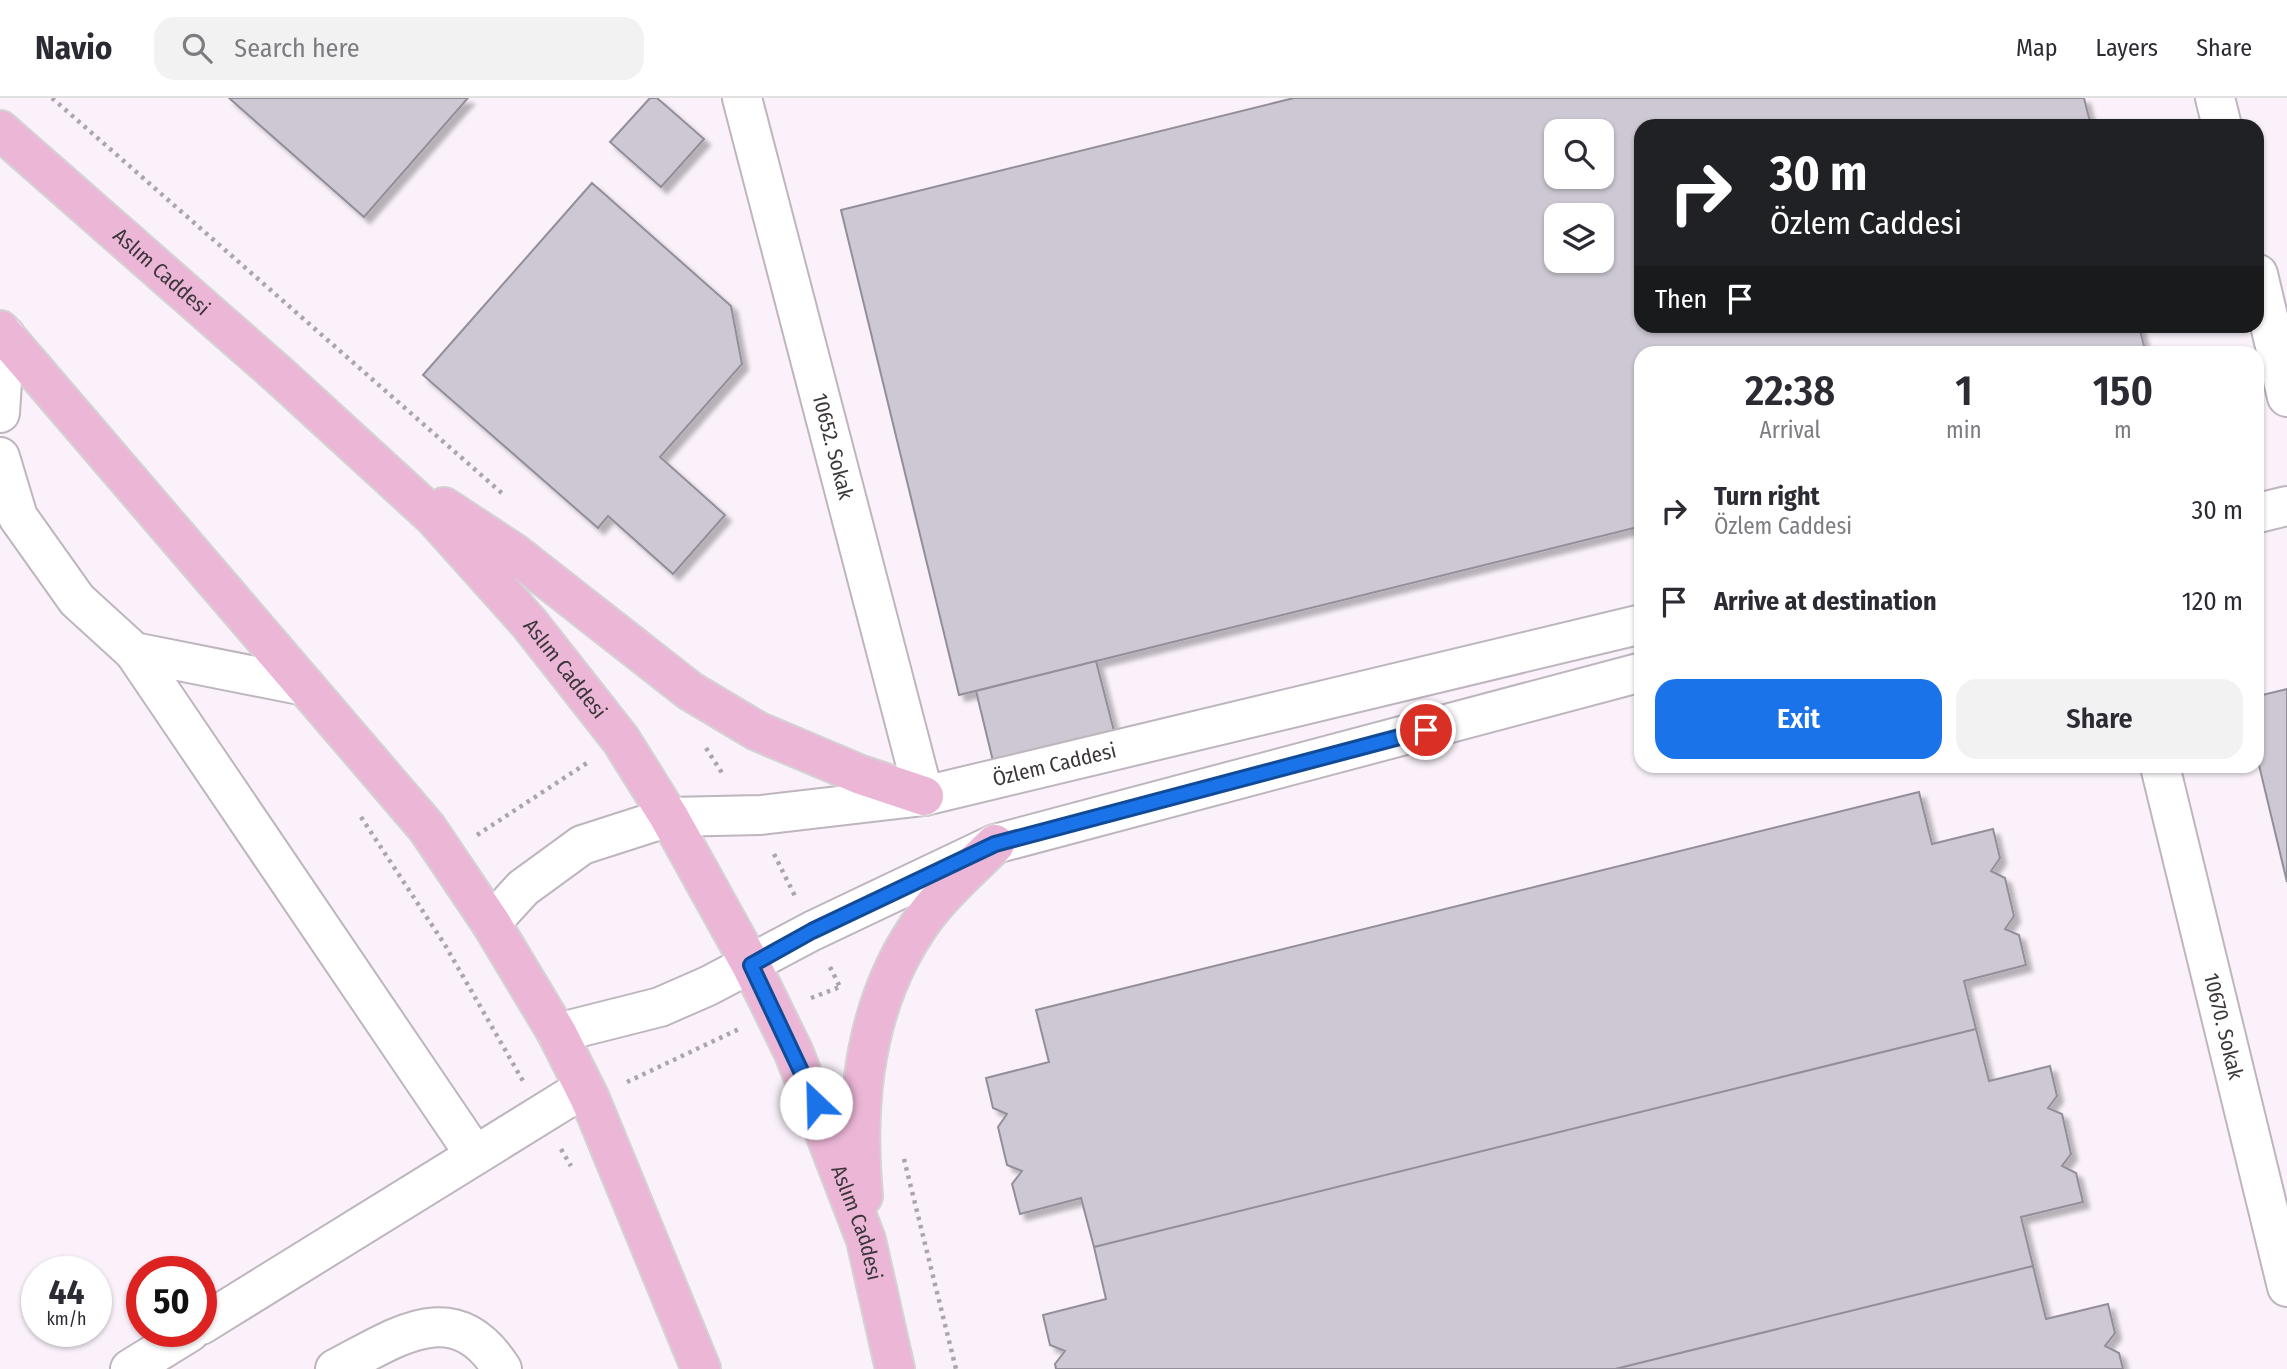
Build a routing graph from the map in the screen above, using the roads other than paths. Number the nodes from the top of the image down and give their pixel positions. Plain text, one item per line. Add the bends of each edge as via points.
1 (742, 98) edge
2 (2215, 98) edge
3 (2220, 119) edge
4 (0, 130) edge
5 (2264, 299) edge
6 (3, 332) edge
7 (2287, 397) edge
8 (0, 413) edge
9 (366, 455) junction
10 (0, 457) edge
11 (2287, 506) edge
12 (2264, 512) edge
13 (1634, 626) edge
14 (134, 652) junction
15 (1634, 674) edge
16 (305, 686) junction
17 (2162, 773) edge
18 (924, 796) junction
19 (669, 817) junction
20 (995, 844) junction
21 (491, 923) junction
22 (751, 965) junction
23 (556, 1033) junction
24 (587, 1093) junction
25 (475, 1155) junction
26 (866, 1240) junction
27 (2287, 1287) edge
28 (217, 1315) edge
29 (166, 1347) edge
30 (130, 1369) edge
31 (335, 1369) edge
32 (502, 1369) edge
33 (701, 1369) edge
34 (895, 1369) edge

1 - 18 street, 10652. Sokak
2 - 3 street
4 - 9 main road, Aslım Caddesi
5 - 7 street
6 - 8 street
6 - 16 main road
9 - 18 main road via 514,553 690,691 757,731
9 - 19 main road, Aslım Caddesi via 434,517 579,684
10 - 14 street via 18,517 78,600
11 - 12 street
13 - 18 street, Özlem Caddesi
14 - 16 street
14 - 25 street
15 - 20 street
16 - 21 main road via 427,828
17 - 27 street, 10670. Sokak
18 - 19 street, Özlem Caddesi via 761,815
19 - 21 street, Özlem Caddesi via 582,845 523,888
19 - 22 main road, Aslım Caddesi
20 - 22 street
20 - 26 main road via 925,917 880,998 859,1128
21 - 23 main road
22 - 23 street via 660,1007
22 - 26 main road, Aslım Caddesi via 816,1103
23 - 24 main road
24 - 25 street via 542,1113
24 - 33 main road
25 - 28 street
26 - 34 main road, Aslım Caddesi
29 - 30 street
31 - 32 street via 410,1331 440,1325 470,1333

